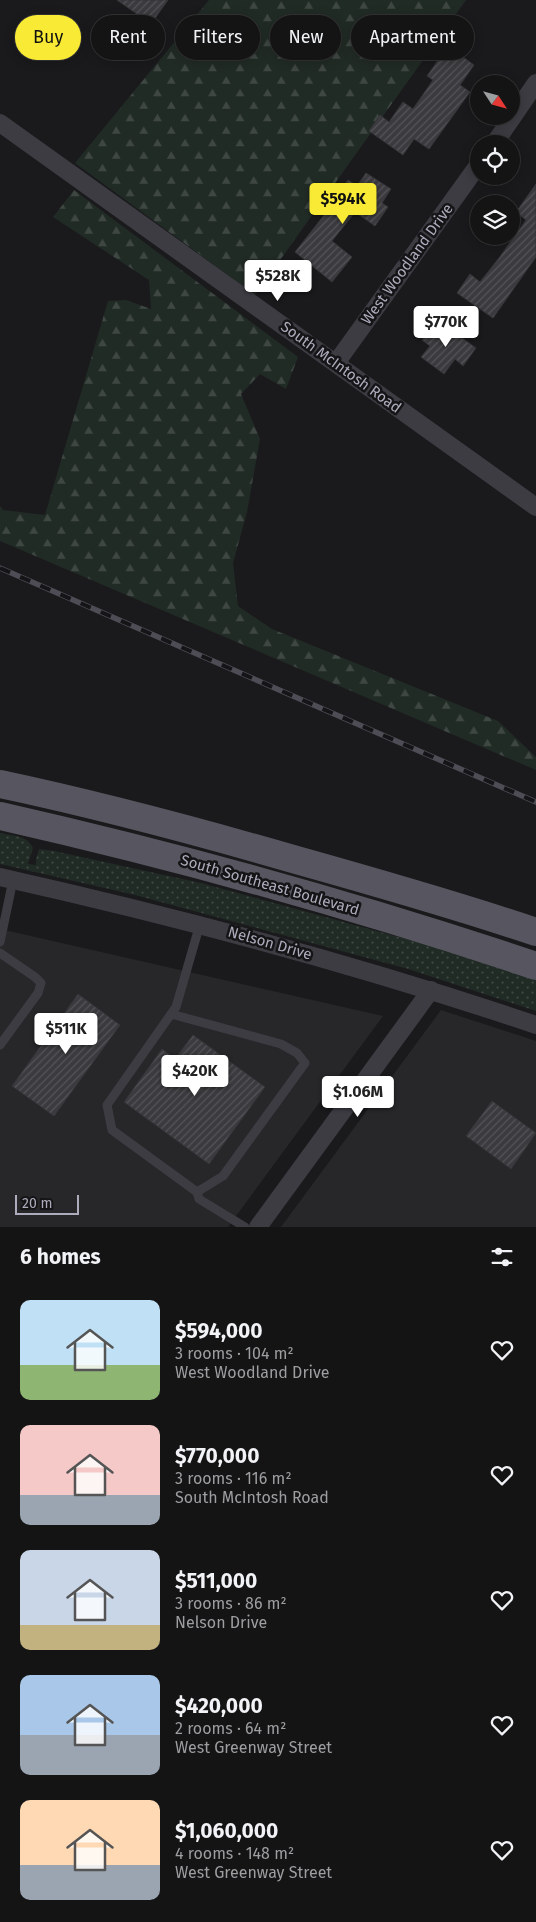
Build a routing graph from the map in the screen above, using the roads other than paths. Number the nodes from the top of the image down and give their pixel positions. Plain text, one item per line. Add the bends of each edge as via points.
1 (536, 82) edge
2 (0, 123) edge
3 (500, 135) edge
4 (470, 177) edge
5 (336, 363) junction
6 (536, 506) edge
7 (0, 784) edge
8 (0, 816) edge
9 (6, 878) edge
10 (200, 924) junction
11 (536, 932) edge
12 (0, 942) edge
13 (0, 953) edge
14 (536, 966) edge
15 (431, 990) junction
16 (171, 1014) junction
17 (536, 1026) edge
18 (0, 1045) edge
19 (197, 1192) junction
20 (245, 1227) edge
21 (258, 1227) edge

1 - 3 street
2 - 5 street, South McIntosh Road
4 - 5 street, West Woodland Drive
5 - 6 street, South McIntosh Road
7 - 11 main road, South Southeast Boulevard via 197,832
8 - 14 main road, South Southeast Boulevard via 118,843 288,889
9 - 10 street, Nelson Drive
9 - 12 lane
10 - 15 street, Nelson Drive
10 - 16 lane via 176,1007
13 - 18 lane via 41,983 38,994
15 - 17 street, Nelson Drive
15 - 21 street
16 - 19 lane via 107,1105 112,1130
16 - 19 lane via 281,1044 297,1053 305,1063 223,1176
19 - 20 lane via 199,1199

